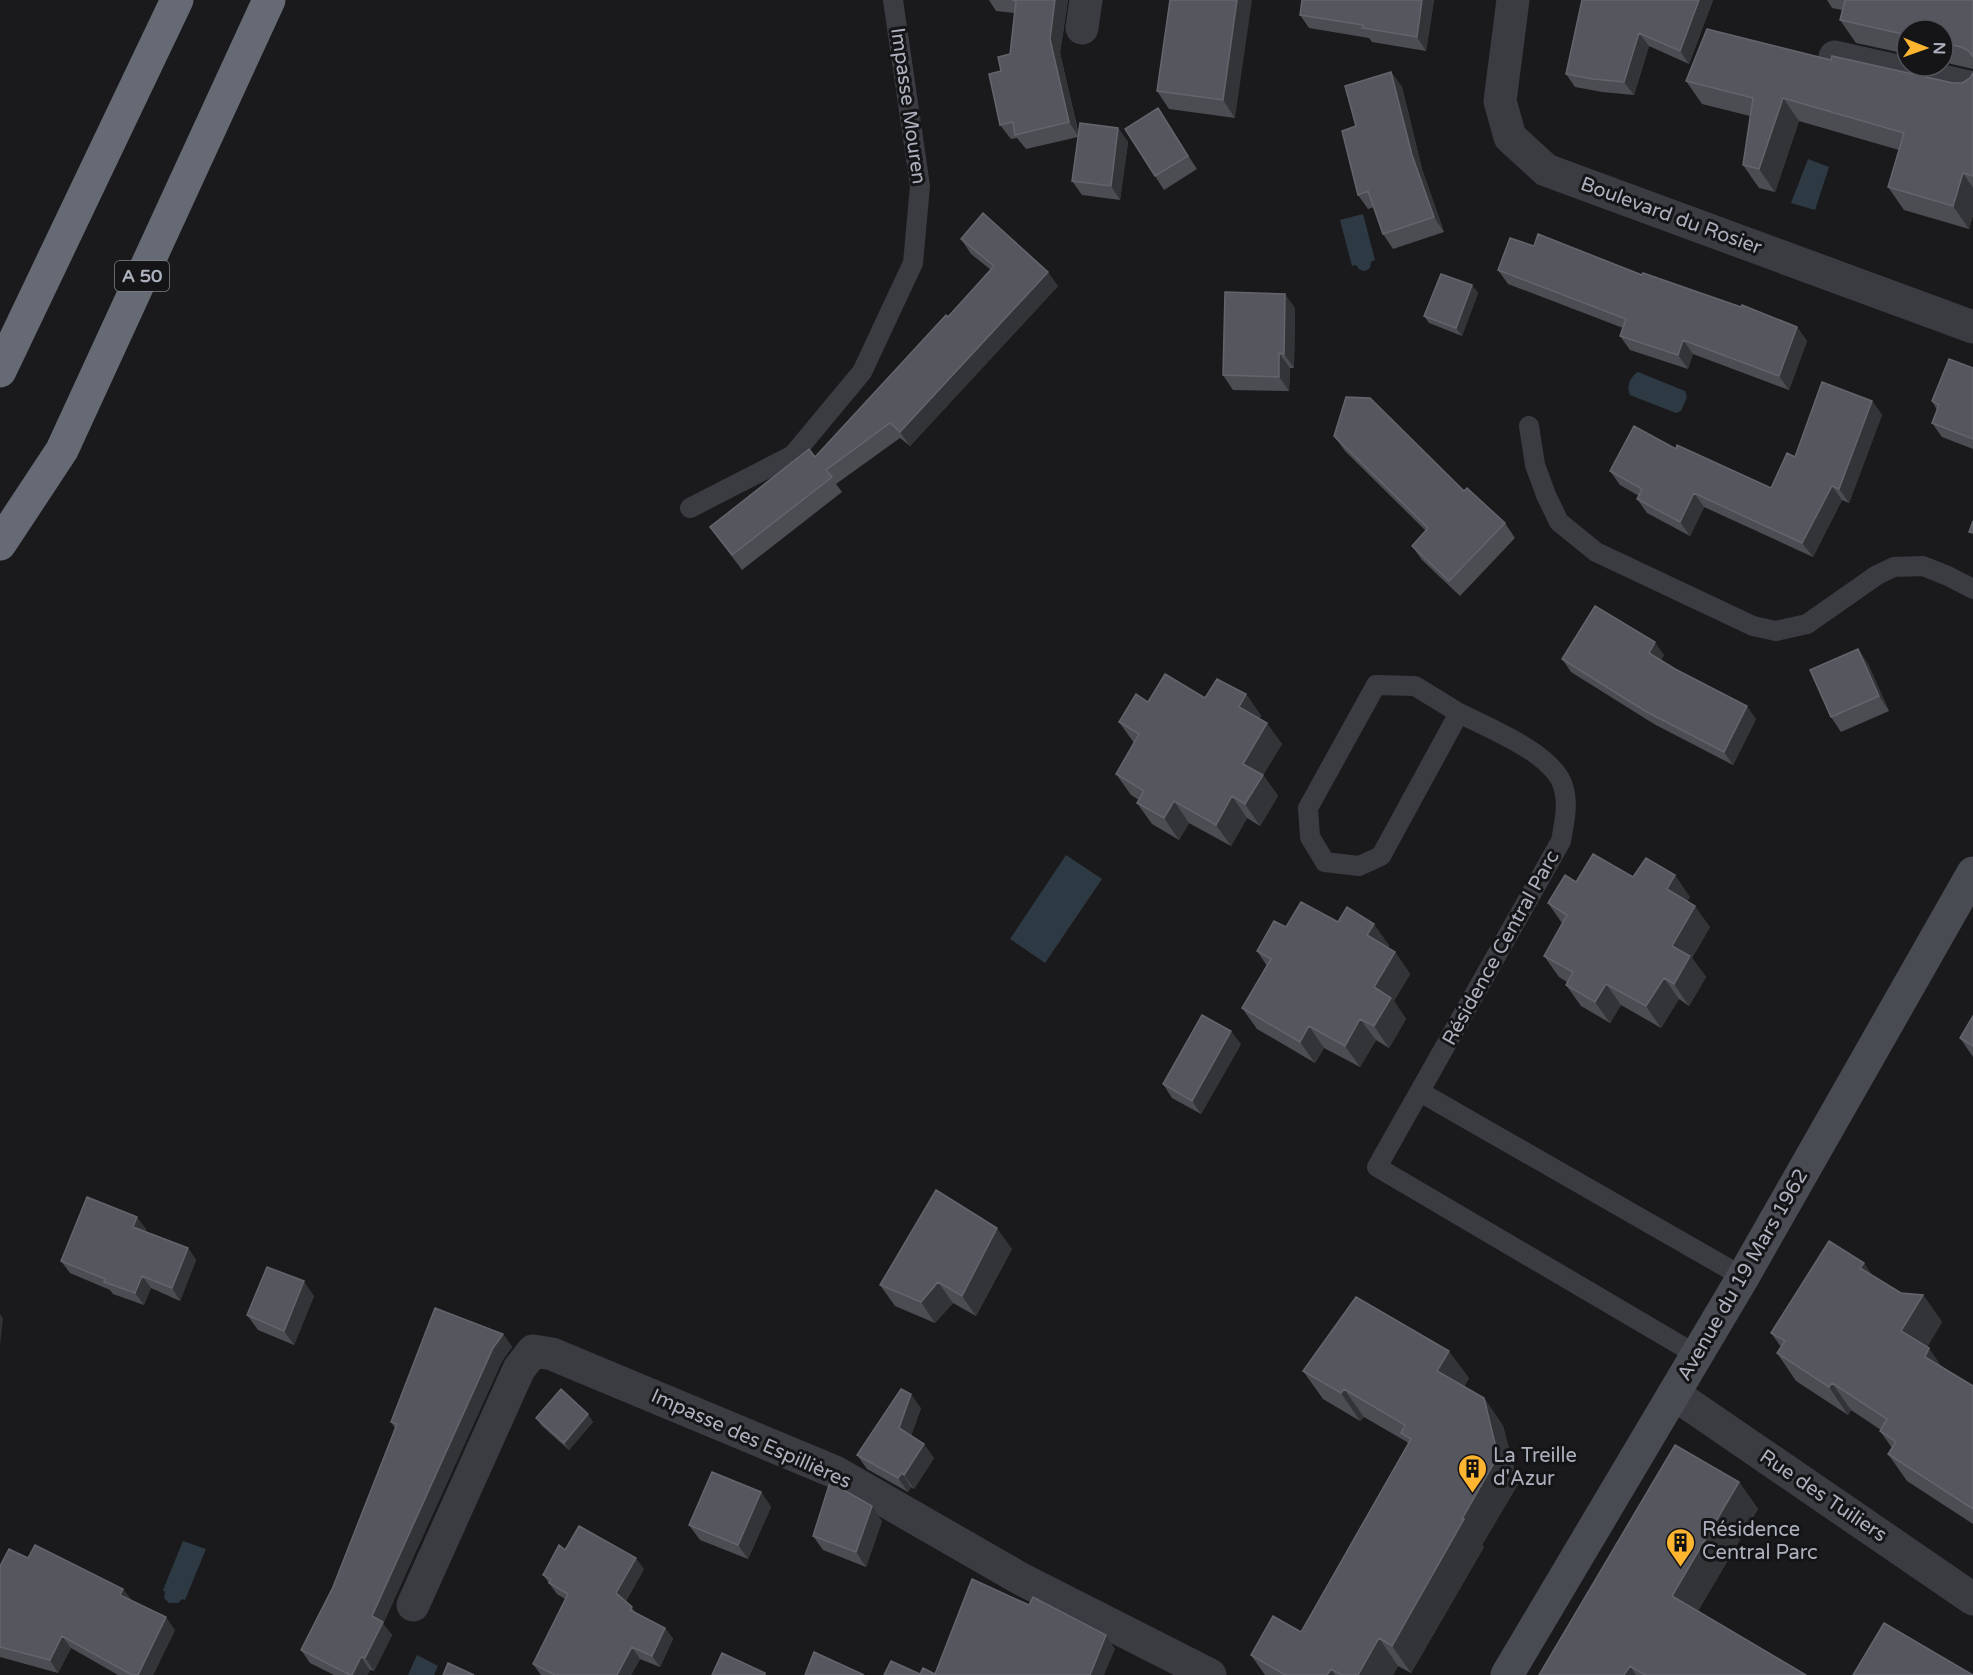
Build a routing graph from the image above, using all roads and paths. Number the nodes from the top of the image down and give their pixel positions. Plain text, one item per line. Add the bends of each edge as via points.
1 (177, 0) edge
2 (269, 0) edge
3 (893, 0) edge
4 (1512, 0) edge
5 (1834, 57) edge
6 (1973, 88) edge
7 (1973, 327) edge
8 (0, 371) edge
9 (1529, 426) dead end
10 (690, 508) dead end
11 (0, 544) edge
12 (1973, 589) edge
13 (1459, 713) junction
14 (1973, 873) edge
15 (1420, 1092) junction
16 (1743, 1277) junction
17 (1697, 1355) junction
18 (1674, 1394) junction
19 (1973, 1599) edge
20 (413, 1605) dead end
21 (1210, 1675) edge
22 (1507, 1675) edge

1 - 8 highway
2 - 11 highway, A 50 via 62,450
3 - 10 lane, Impasse Mouren via 920,186 913,263 862,372 793,455
4 - 7 street, Boulevard du Rosier via 1500,101 1510,137 1546,170
5 - 6 street
9 - 12 lane via 1535,465 1559,522 1596,552 1753,626 1776,631 1807,624 1894,567 1923,567
13 - 13 lane, Résidence Central Parc via 1415,686 1376,685 1308,808 1310,837 1325,862 1359,866 1381,856
13 - 15 lane, Résidence Central Parc via 1535,752 1552,767 1563,785 1566,811 1561,841
14 - 16 main road, Avenue du 19 Mars 1962
15 - 16 lane
15 - 17 lane, Résidence Central Parc via 1377,1167
16 - 17 main road, Avenue du 19 Mars 1962
17 - 18 main road, Avenue du 19 Mars 1962
18 - 19 street, Rue des Tuiliers
18 - 22 main road, Avenue du 19 Mars 1962
20 - 21 street, Impasse des Espillières via 519,1369 533,1351 552,1354 835,1472 1021,1579

